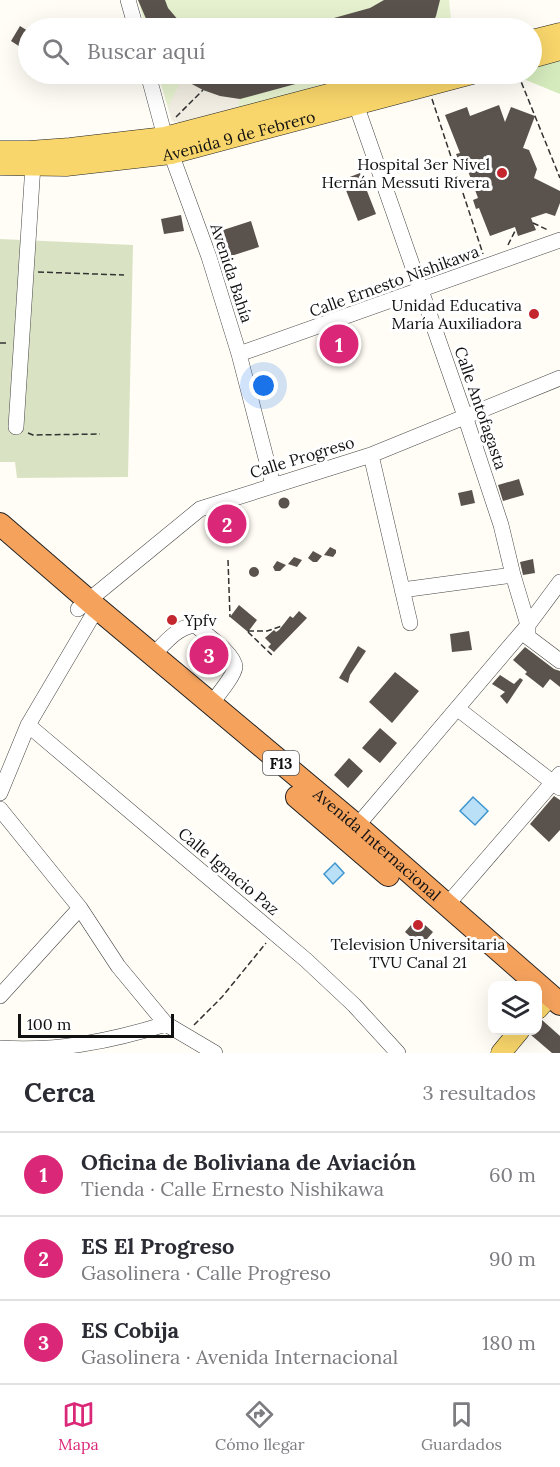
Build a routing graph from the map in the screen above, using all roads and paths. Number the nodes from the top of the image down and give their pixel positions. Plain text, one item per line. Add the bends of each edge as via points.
1 (128, 0) edge
2 (133, 18) edge
3 (560, 33) edge
4 (542, 37) edge
5 (560, 50) edge
6 (542, 55) edge
7 (151, 84) edge
8 (381, 84) edge
9 (431, 84) edge
10 (522, 84) edge
11 (427, 85) junction
12 (203, 90) dead end
13 (353, 96) junction
14 (166, 138) junction
15 (0, 150) edge
16 (0, 165) edge
17 (33, 165) junction
18 (560, 178) edge
19 (533, 223) dead end
20 (555, 236) edge
21 (488, 266) junction
22 (25, 271) junction
23 (124, 275) dead end
24 (421, 291) junction
25 (239, 354) junction
26 (560, 378) edge
27 (465, 416) junction
28 (16, 427) joint
29 (100, 434) dead end
30 (371, 455) junction
31 (273, 485) junction
32 (0, 524) edge
33 (0, 542) edge
34 (228, 560) dead end
35 (513, 575) junction
36 (560, 582) edge
37 (402, 590) junction
38 (88, 609) junction
39 (230, 617) dead end
40 (410, 623) dead end
41 (528, 625) junction
42 (282, 626) dead end
43 (153, 655) junction
44 (274, 657) dead end
45 (560, 661) edge
46 (212, 704) junction
47 (458, 709) junction
48 (28, 725) junction
49 (558, 781) edge
50 (0, 793) edge
51 (0, 809) edge
52 (352, 833) junction
53 (446, 906) junction
54 (80, 908) junction
55 (275, 933) junction
56 (512, 981) edge
57 (0, 996) edge
58 (547, 1000) edge
59 (560, 1023) edge
60 (166, 1024) junction
61 (185, 1034) junction
62 (516, 1035) edge
63 (0, 1048) edge
64 (215, 1053) edge
65 (398, 1053) edge
66 (501, 1053) edge

1 - 2 street
3 - 4 main road
5 - 6 main road
7 - 14 street, Avenida Bahía
8 - 13 main road, Avenida 9 de Febrero
9 - 11 main road, Avenida 9 de Febrero
10 - 18 path
11 - 13 main road, Avenida 9 de Febrero
11 - 21 path
12 - 14 path via 172,121
13 - 14 main road, Avenida 9 de Febrero
13 - 24 street, Calle Antofagasta
14 - 15 main road, Avenida 9 de Febrero via 29,151
14 - 17 main road, Avenida 9 de Febrero via 66,166
14 - 25 street, Avenida Bahía
16 - 17 main road, Avenida 9 de Febrero
17 - 22 street
19 - 20 path
20 - 21 street, Calle Ernesto Nishikawa
21 - 24 street, Calle Ernesto Nishikawa
22 - 23 path
22 - 28 street
24 - 25 street, Calle Ernesto Nishikawa
24 - 27 street, Calle Antofagasta
25 - 31 street, Avenida Bahía
26 - 27 street, Calle Progreso
27 - 30 street, Calle Progreso
27 - 35 street, Calle Antofagasta
28 - 29 path via 33,435
30 - 31 street, Calle Progreso
30 - 37 street
31 - 38 street, Calle Progreso via 200,509
32 - 38 highway, Avenida Internacional / F13
33 - 38 highway, Avenida Internacional / F13
34 - 39 path
35 - 37 street
35 - 41 street, Calle Antofagasta
36 - 41 street
37 - 40 street
38 - 43 highway, Avenida Internacional / F13
38 - 48 street
38 - 52 highway, Avenida Internacional / F13
41 - 45 street, Calle Antofagasta via 528,637
41 - 47 street
42 - 44 path via 248,632
43 - 46 highway, Avenida Internacional / F13
43 - 46 street via 178,631 195,625 232,657 235,666
46 - 52 highway, Avenida Internacional / F13
47 - 49 street
47 - 52 street
48 - 50 street
48 - 55 street, Calle Ignacio Paz
49 - 53 street
51 - 54 street
52 - 53 highway, Avenida Internacional / F13
52 - 56 highway, Avenida Internacional / F13
53 - 58 highway, Avenida Internacional / F13
54 - 57 street
54 - 60 street via 118,966
55 - 61 path via 222,997
55 - 65 street, Calle Ignacio Paz via 354,1005
58 - 59 highway, Avenida Internacional / F13
60 - 61 street
60 - 63 street via 78,1046
61 - 64 street
62 - 66 main road

